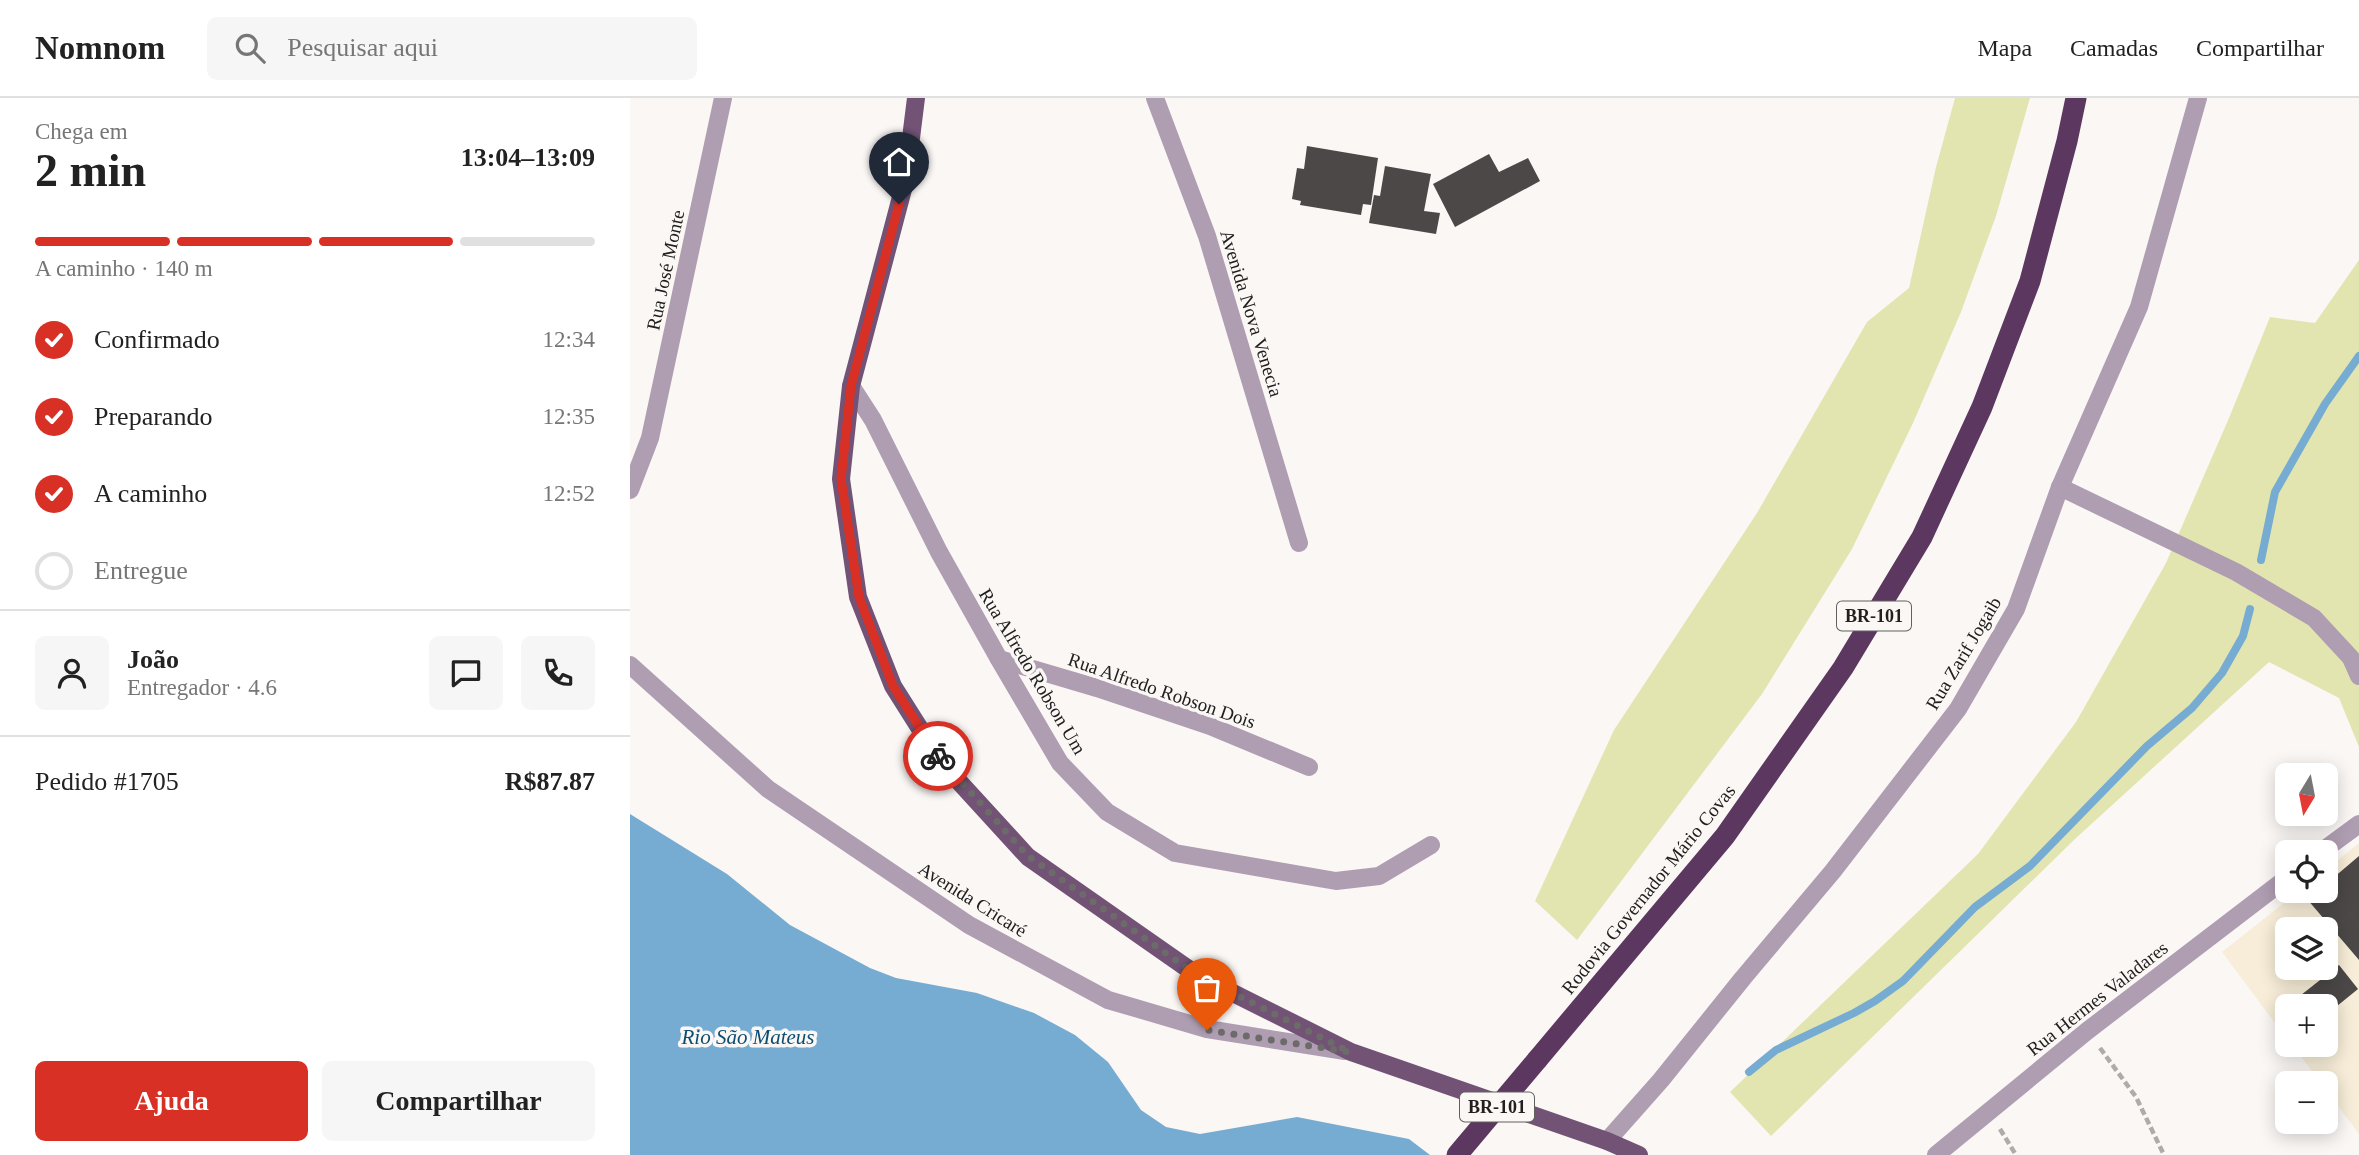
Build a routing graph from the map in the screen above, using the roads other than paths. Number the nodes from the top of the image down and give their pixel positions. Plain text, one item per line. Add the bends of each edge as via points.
1 (723, 98) edge
2 (915, 98) edge
3 (1156, 98) edge
4 (2076, 98) edge
5 (2198, 98) edge
6 (851, 386) junction
7 (2060, 487) junction
8 (630, 489) edge
9 (1299, 543) dead end
10 (999, 659) junction
11 (630, 665) edge
12 (2359, 676) edge
13 (1309, 767) dead end
14 (2359, 824) edge
15 (2337, 840) edge
16 (1431, 845) dead end
17 (2275, 887) edge
18 (1350, 1052) junction
19 (1607, 1141) junction
20 (1457, 1155) edge
21 (1639, 1155) edge
22 (1936, 1155) edge

1 - 8 street, Rua José Monte via 650,438
2 - 6 main road via 906,178
3 - 9 street, Avenida Nova Venecia via 1207,236
4 - 20 highway, Rodovia Governador Mário Covas / BR-101, bridge via 2030,281 1982,407 1922,537 1843,667 1725,836
5 - 7 street, Rua Zarif Jogaib via 2139,307
6 - 10 street, Rua Alfredo Robson Um
6 - 18 main road via 841,479 859,597 893,686 942,762 1039,864 1197,975
7 - 12 street via 2236,572 2314,618 2351,658
7 - 19 street, Rua Zarif Jogaib via 2016,609 1958,709 1833,871
10 - 13 street, Rua Alfredo Robson Dois via 1198,722
10 - 16 street, Rua Alfredo Robson Um via 1060,763 1107,812 1175,853 1336,881 1378,876
11 - 18 street, Avenida Cricaré via 768,789 969,925 1108,1000 1207,1030
14 - 15 street
17 - 22 street, Rua Hermes Valadares via 2087,1031
18 - 19 main road
19 - 21 main road

